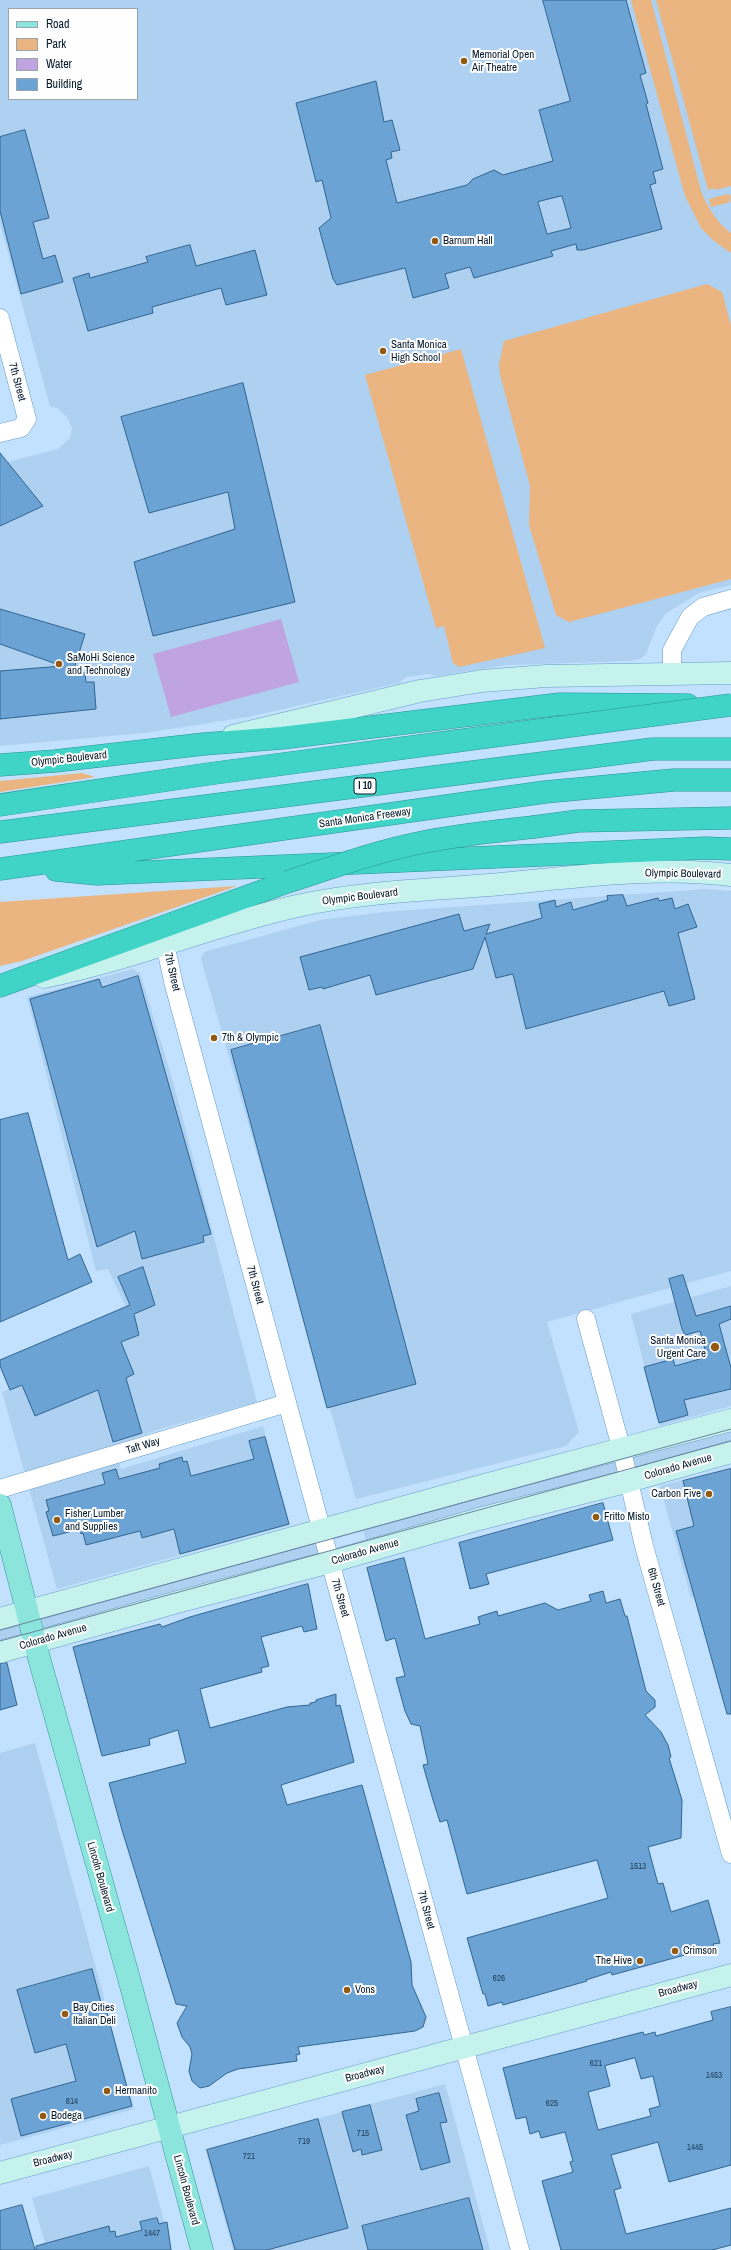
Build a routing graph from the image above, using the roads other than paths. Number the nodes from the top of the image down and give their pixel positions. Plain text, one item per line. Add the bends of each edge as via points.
1 (0, 318) edge
2 (0, 433) edge
3 (731, 599) edge
4 (672, 673) junction
5 (731, 673) edge
6 (731, 705) edge
7 (731, 709) edge
8 (204, 744) junction
9 (731, 749) edge
10 (0, 765) edge
11 (731, 780) edge
12 (0, 805) edge
13 (731, 818) edge
14 (0, 832) edge
15 (731, 849) edge
16 (10, 868) edge
17 (731, 875) edge
18 (165, 944) junction
19 (7, 984) edge
20 (586, 1319) dead end
21 (287, 1403) junction
22 (731, 1420) edge
23 (622, 1451) junction
24 (731, 1452) edge
25 (629, 1481) junction
26 (0, 1489) edge
27 (0, 1505) edge
28 (322, 1532) junction
29 (330, 1562) junction
30 (28, 1612) junction
31 (0, 1619) edge
32 (35, 1642) junction
33 (0, 1652) edge
34 (731, 1854) edge
35 (731, 1975) edge
36 (465, 2048) junction
37 (169, 2128) junction
38 (0, 2173) edge
39 (202, 2250) edge
40 (520, 2250) edge

1 - 2 street, 7th Street via 26,416 25,424 17,430
3 - 4 street via 703,607 690,617 672,650
4 - 5 main road, Olympic Boulevard
4 - 8 main road, Olympic Boulevard via 546,676 482,681 420,691
6 - 12 highway, bridge via 208,774
7 - 8 highway via 674,704 560,704 282,738
8 - 10 highway, Olympic Boulevard
9 - 14 highway, I 10 via 653,749
11 - 16 highway, Santa Monica Freeway via 674,780 545,792
13 - 19 highway, bridge via 578,821 472,833 418,843 287,882
15 - 16 highway via 97,874
17 - 18 main road, Olympic Boulevard via 648,873 353,896 298,906
18 - 19 main road, Olympic Boulevard via 77,970
18 - 21 street, 7th Street
20 - 23 street, 6th Street
21 - 26 street, Taft Way
21 - 28 street, 7th Street
22 - 23 main road
23 - 25 street, 6th Street
23 - 28 main road via 473,1488
24 - 25 main road, Colorado Avenue
25 - 29 main road, Colorado Avenue via 478,1519
25 - 34 street, 6th Street via 644,1546
27 - 30 main road, Lincoln Boulevard
28 - 29 street, 7th Street
28 - 30 main road via 165,1572
29 - 32 main road, Colorado Avenue via 181,1600
29 - 36 street, 7th Street
30 - 31 main road
30 - 32 main road, Lincoln Boulevard
32 - 33 main road, Colorado Avenue
32 - 37 main road, Lincoln Boulevard
35 - 36 main road, Broadway
36 - 37 main road, Broadway
36 - 40 street, 7th Street
37 - 38 main road, Broadway
37 - 39 main road, Lincoln Boulevard

